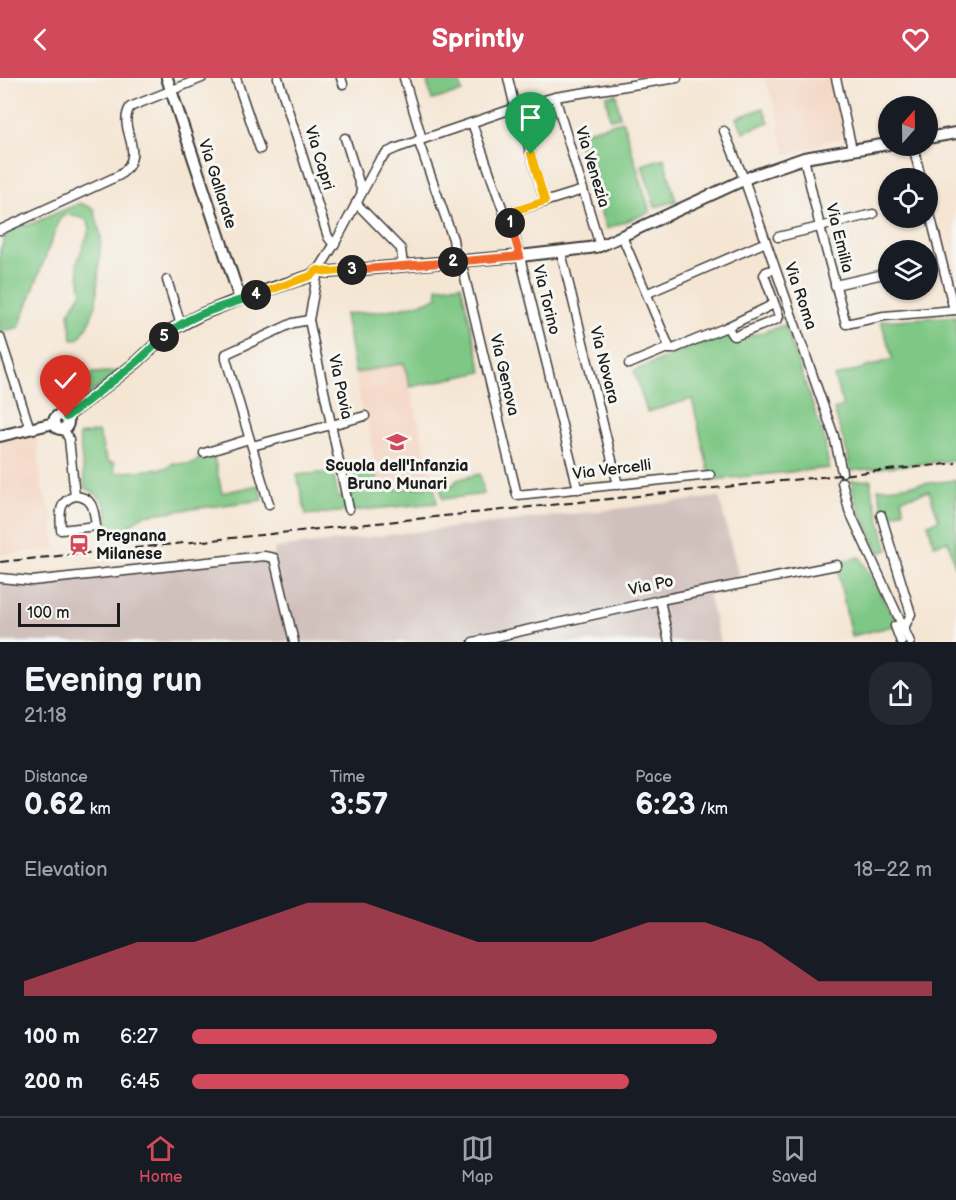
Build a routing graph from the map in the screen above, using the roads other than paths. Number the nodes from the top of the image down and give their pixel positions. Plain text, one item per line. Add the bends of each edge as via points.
1 (167, 78) edge
2 (202, 78) edge
3 (236, 78) edge
4 (278, 78) edge
5 (404, 78) edge
6 (508, 78) edge
7 (677, 78) edge
8 (836, 78) edge
9 (171, 91) junction
10 (555, 97) junction
11 (516, 108) junction
12 (472, 123) junction
13 (724, 131) dead end
14 (956, 133) edge
15 (938, 136) edge
16 (345, 138) dead end
17 (420, 140) junction
18 (878, 145) edge
19 (260, 149) dead end
20 (852, 149) junction
21 (804, 158) junction
22 (744, 179) junction
23 (583, 189) junction
24 (362, 192) junction
25 (545, 201) junction
26 (356, 203) junction
27 (505, 214) junction
28 (873, 214) dead end
29 (820, 227) junction
30 (934, 228) edge
31 (0, 230) edge
32 (622, 236) junction
33 (778, 237) dead end
34 (766, 242) junction
35 (334, 245) junction
36 (600, 246) junction
37 (561, 252) junction
38 (520, 256) junction
39 (459, 262) junction
40 (403, 266) junction
41 (774, 269) junction
42 (318, 270) junction
43 (878, 275) edge
44 (167, 280) dead end
45 (836, 285) junction
46 (648, 293) junction
47 (240, 299) junction
48 (774, 304) junction
49 (955, 310) edge
50 (309, 320) junction
51 (181, 325) junction
52 (727, 327) junction
53 (0, 337) edge
54 (670, 349) junction
55 (630, 364) dead end
56 (365, 416) dead end
57 (332, 424) junction
58 (59, 426) junction
59 (30, 429) junction
60 (0, 436) edge
61 (251, 442) junction
62 (204, 453) dead end
63 (842, 472) dead end
64 (710, 475) dead end
65 (842, 482) dead end
66 (618, 485) junction
67 (578, 489) junction
68 (517, 495) joint
69 (75, 496) junction
70 (269, 504) dead end
71 (349, 510) dead end
72 (881, 515) dead end
73 (837, 565) dead end
74 (0, 578) edge
75 (660, 600) junction
76 (901, 626) junction
77 (294, 642) edge
78 (473, 642) edge
79 (669, 642) edge
80 (901, 642) edge
81 (910, 642) edge

1 - 9 street, Via Gallarate
2 - 9 street
3 - 19 street
4 - 35 street, Via Capri via 328,237
5 - 17 street, Via Genova
6 - 11 street
7 - 10 street
8 - 20 street
9 - 31 street via 130,107 126,118 133,154 125,171
9 - 47 street, Via Gallarate
10 - 11 street
10 - 23 street, Via Venezia
11 - 12 street
11 - 25 street
12 - 17 street
12 - 27 street, Via Torino
13 - 22 street, Via Roma
14 - 15 street
16 - 24 street
17 - 24 street via 384,156
17 - 39 street, Via Genova
18 - 20 street
20 - 21 street
21 - 22 street
21 - 29 street, Via Emilia
22 - 32 street
22 - 34 street, Via Roma
23 - 25 street
23 - 36 street, Via Venezia
24 - 26 street
25 - 27 street
26 - 35 street
26 - 40 street via 401,249
27 - 38 street, Via Torino
28 - 29 street
29 - 33 street
29 - 45 street, Via Emilia
30 - 49 street
32 - 36 street
32 - 46 street
34 - 41 street, Via Roma
34 - 46 street
35 - 42 street
36 - 37 street
37 - 38 street
37 - 66 street, Via Novara
38 - 39 street
38 - 67 street, Via Torino
39 - 40 street
39 - 68 street, Via Genova
40 - 42 street
41 - 48 street via 764,275
41 - 63 street, Via Roma via 834,436
42 - 47 street
42 - 50 street, Via Pavia
43 - 45 street
44 - 51 street
45 - 49 street, Via Emilia via 846,324 884,316
46 - 54 street
47 - 51 street
48 - 52 street
48 - 52 street via 779,316 776,321 735,336
50 - 57 street, Via Pavia
50 - 61 street via 293,323 226,354
51 - 58 street via 66,417 59,415 54,420
52 - 54 street
53 - 59 street
54 - 55 street
56 - 57 street
57 - 61 street
57 - 71 street, Via Pavia
58 - 59 street
58 - 69 street via 69,439
59 - 60 street
61 - 62 street
61 - 70 street
64 - 66 street, Via Vercelli
65 - 76 street via 849,510
66 - 67 street, Via Vercelli
67 - 68 street, Via Vercelli
69 - 69 street via 62,503 61,530 96,526 91,502
72 - 76 street via 911,614
73 - 75 street, Via Po
74 - 77 street via 32,581 274,558
75 - 78 street, Via Po
75 - 79 street
76 - 80 street
76 - 81 street

